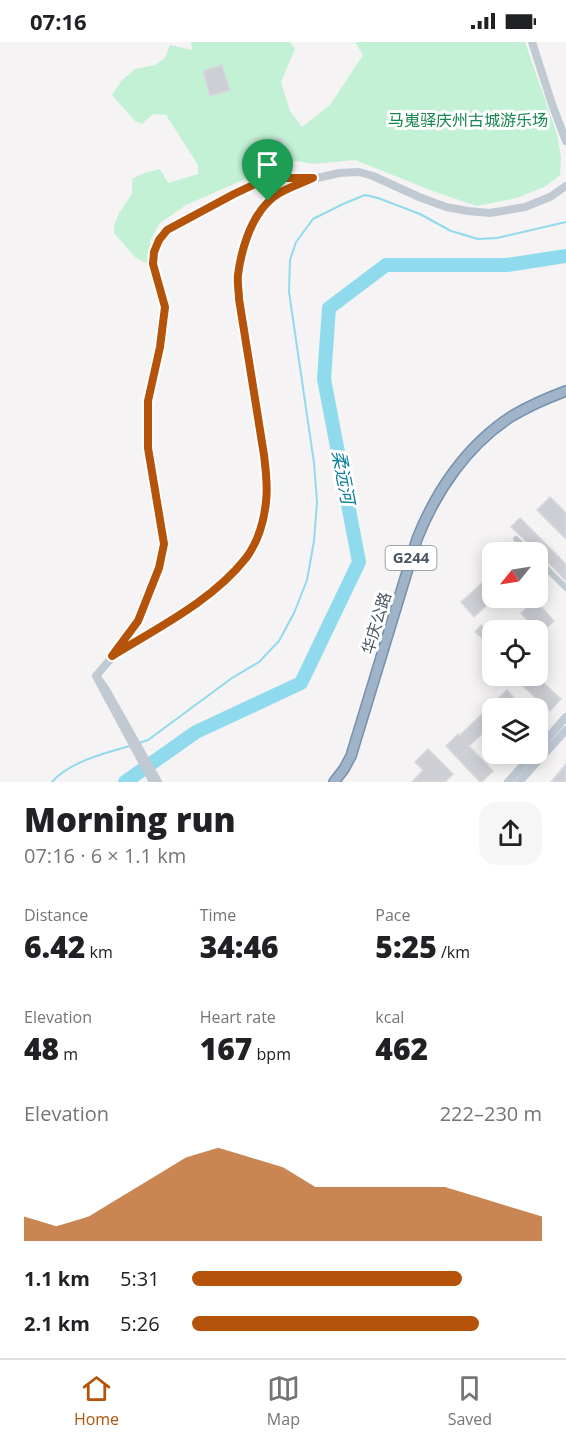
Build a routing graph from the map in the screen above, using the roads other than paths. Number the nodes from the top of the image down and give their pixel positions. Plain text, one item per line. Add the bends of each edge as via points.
1 (532, 42) edge
2 (566, 141) edge
3 (313, 178) junction
4 (566, 186) edge
5 (566, 392) edge
6 (516, 539) dead end
7 (519, 542) edge
8 (548, 571) edge
9 (566, 588) edge
10 (112, 656) junction
11 (566, 717) edge
12 (566, 730) edge
13 (548, 737) edge
14 (524, 764) edge
15 (155, 782) edge
16 (334, 782) edge
17 (340, 782) edge
18 (508, 782) edge
19 (519, 782) edge

1 - 2 street
3 - 4 street via 359,172 446,207 489,213 525,207
3 - 10 street via 268,201 247,237 238,277 267,479 267,501 256,541 215,589
3 - 10 street via 268,178 178,223 159,240 153,264 165,307 148,401 148,448 164,544 138,621
5 - 16 highway, 华庆公路 / G244 via 512,416 496,428 463,459 440,490 417,539 351,756
5 - 17 highway, 华庆公路 / G244 via 493,435 466,461 439,499 421,540 355,757
6 - 7 street
8 - 9 street
10 - 15 street via 96,676
11 - 13 main road
12 - 19 main road
14 - 18 main road

